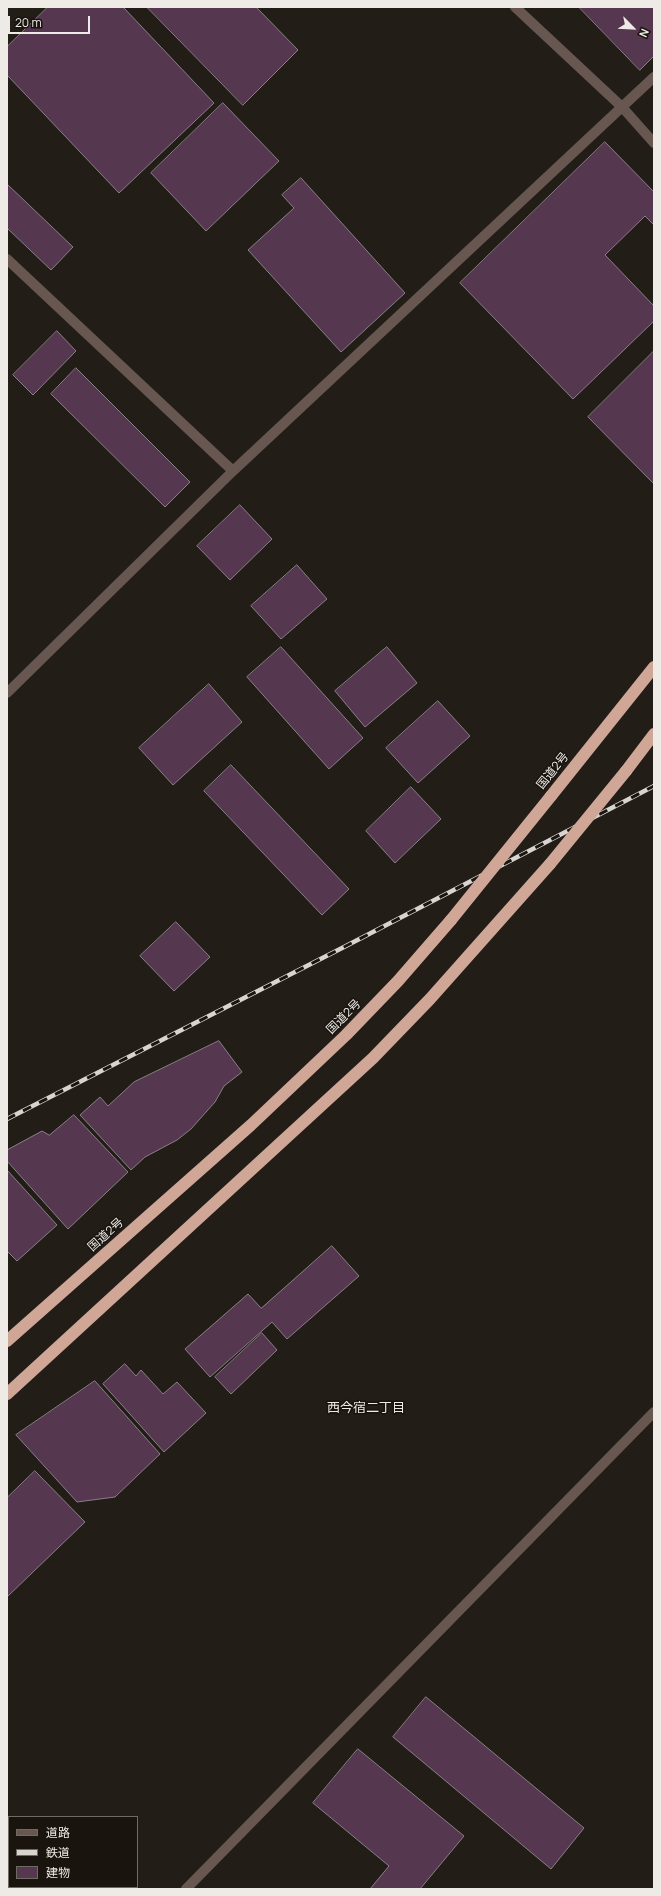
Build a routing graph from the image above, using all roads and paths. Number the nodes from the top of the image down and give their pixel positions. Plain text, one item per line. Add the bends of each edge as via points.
1 (515, 7) edge
2 (654, 77) edge
3 (622, 107) junction
4 (654, 143) edge
5 (7, 259) edge
6 (234, 471) junction
7 (654, 667) edge
8 (7, 693) edge
9 (654, 734) edge
10 (7, 1341) edge
11 (7, 1394) edge
12 (654, 1412) edge
13 (186, 1889) edge

1 - 3 street
2 - 3 street
3 - 4 street
3 - 6 street
5 - 6 street
6 - 8 street
7 - 10 highway, 国道2号, bridge via 451,920 398,981 346,1035 251,1125
9 - 11 highway, bridge via 550,864 430,999 373,1058
12 - 13 street

